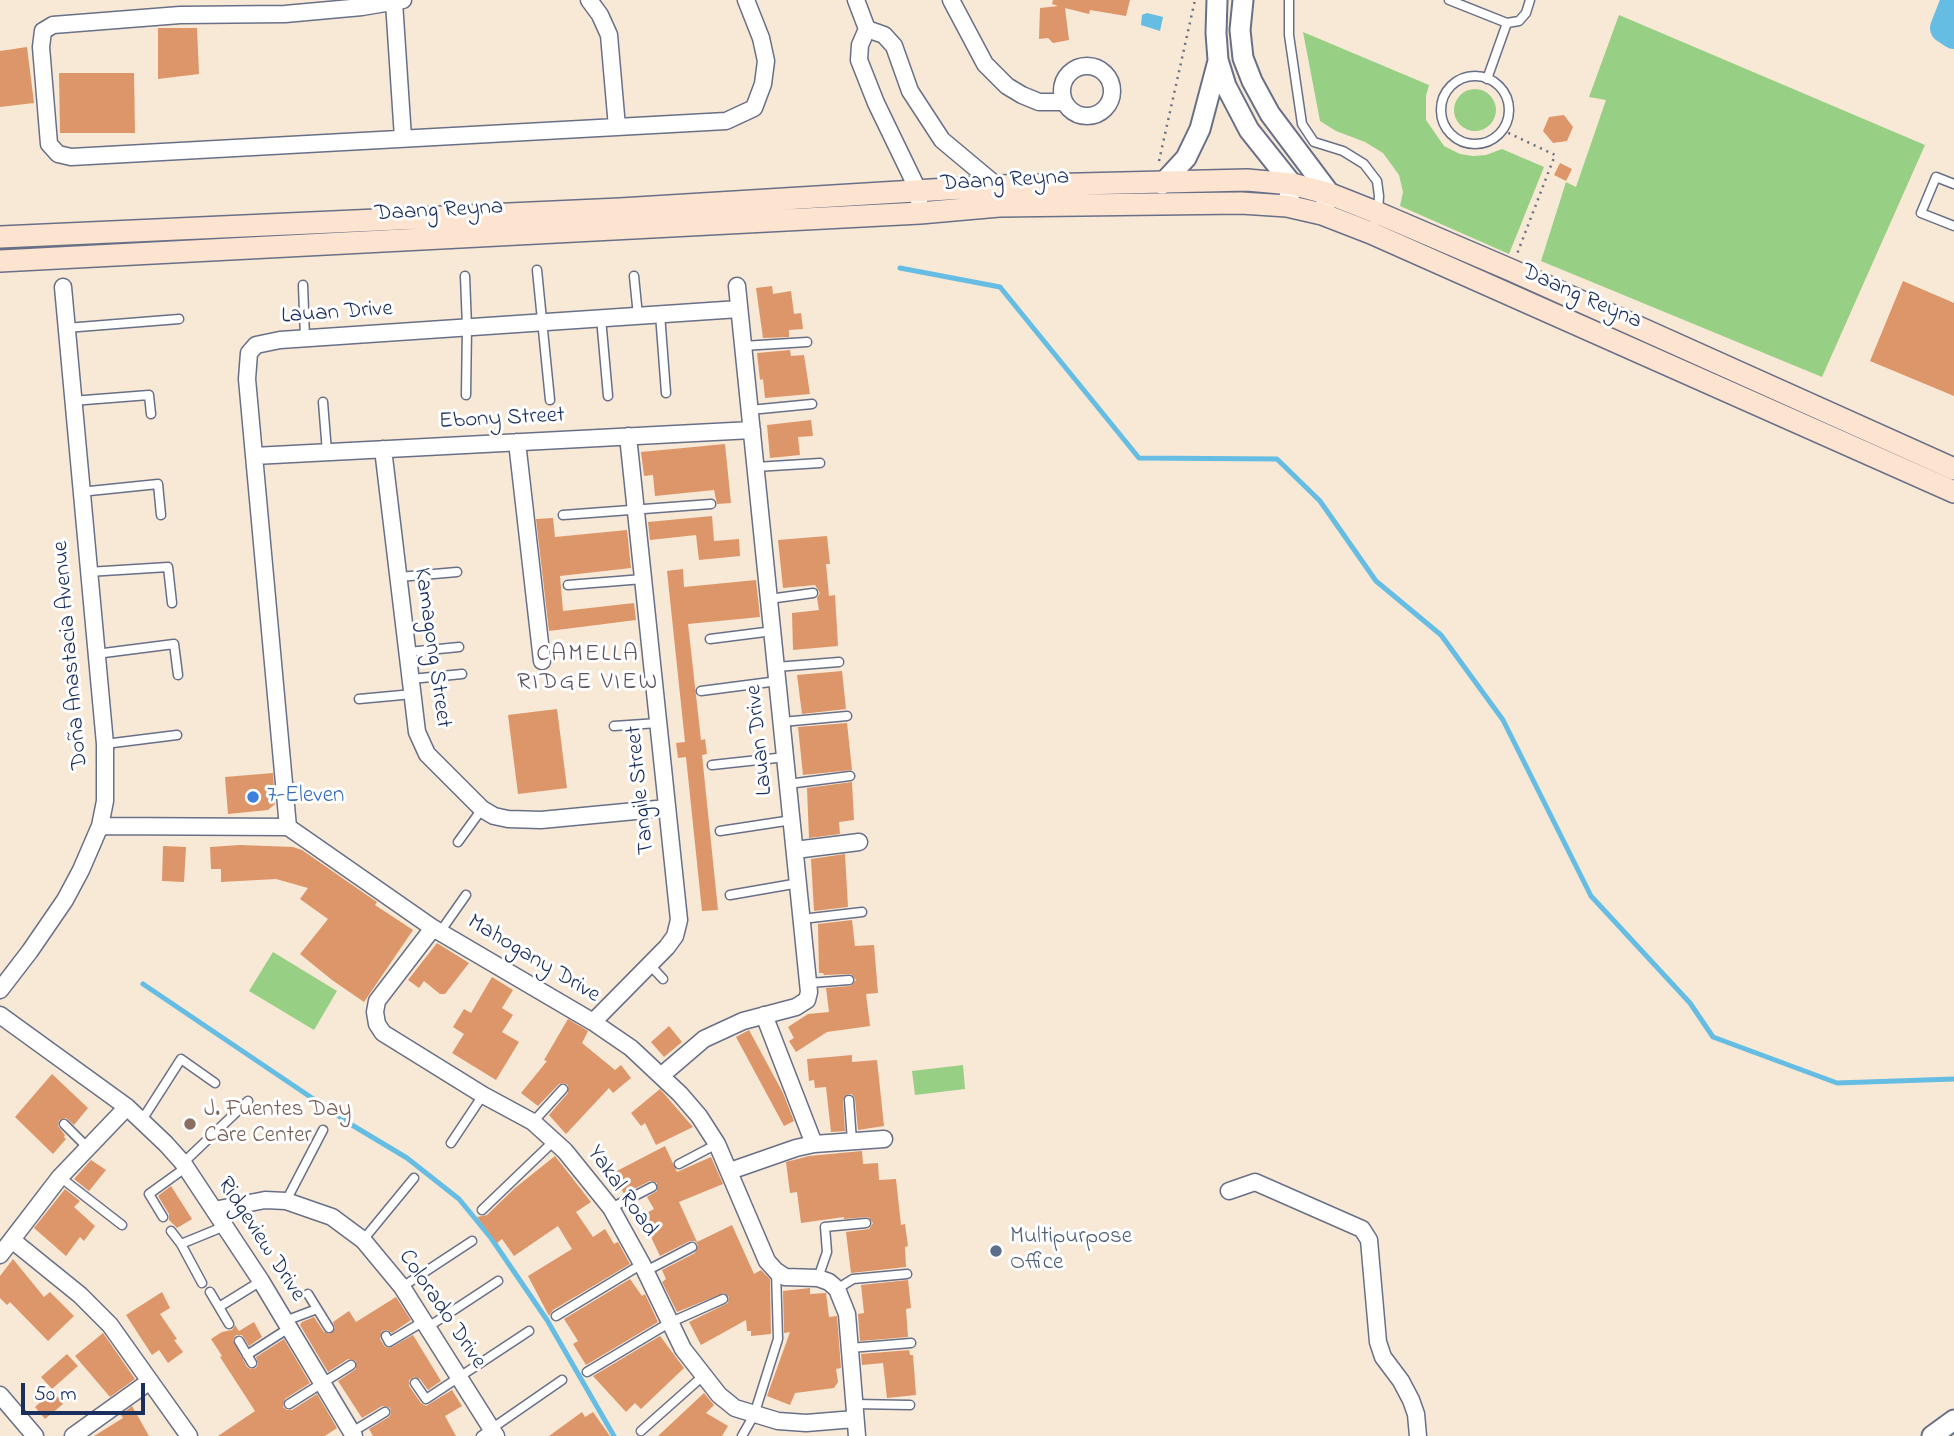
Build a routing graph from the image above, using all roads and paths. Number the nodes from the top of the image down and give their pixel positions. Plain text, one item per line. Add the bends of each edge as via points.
1 (589, 0) edge
2 (746, 0) edge
3 (856, 0) edge
4 (951, 0) edge
5 (1195, 0) edge
6 (1217, 0) edge
7 (1243, 0) edge
8 (1289, 0) edge
9 (1449, 0) edge
10 (1530, 0) edge
11 (398, 1) edge
12 (362, 3) edge
13 (1507, 23) junction
14 (867, 29) junction
15 (1218, 60) junction
16 (1487, 79) junction
17 (1064, 102) dead end
18 (617, 127) junction
19 (1502, 131) junction
20 (403, 138) junction
21 (1158, 184) junction
22 (1292, 184) junction
23 (1954, 184) edge
24 (918, 190) junction
25 (1330, 194) junction
26 (998, 196) junction
27 (1287, 206) junction
28 (920, 213) junction
29 (1322, 214) junction
30 (1374, 223) junction
31 (1954, 226) edge
32 (49, 234) junction
33 (0, 237) edge
34 (51, 258) junction
35 (0, 261) edge
36 (1511, 270) junction
37 (537, 271) dead end
38 (465, 276) dead end
39 (634, 276) dead end
40 (303, 285) dead end
41 (737, 286) dead end
42 (63, 287) dead end
43 (739, 309) junction
44 (660, 314) junction
45 (638, 316) junction
46 (179, 318) dead end
47 (601, 318) junction
48 (543, 322) junction
49 (467, 327) junction
50 (66, 328) junction
51 (305, 338) junction
52 (807, 342) dead end
53 (743, 346) junction
54 (666, 393) dead end
55 (466, 395) dead end
56 (608, 396) dead end
57 (550, 400) dead end
58 (72, 401) junction
59 (323, 402) dead end
60 (812, 404) dead end
61 (750, 410) junction
62 (150, 414) dead end
63 (752, 430) junction
64 (628, 436) junction
65 (517, 442) junction
66 (1869, 443) junction
67 (383, 449) junction
68 (327, 452) junction
69 (254, 456) junction
70 (820, 463) dead end
71 (756, 467) junction
72 (1954, 469) edge
73 (80, 492) junction
74 (1954, 492) edge
75 (711, 504) dead end
76 (635, 510) junction
77 (161, 515) dead end
78 (563, 515) dead end
79 (88, 572) junction
80 (457, 572) dead end
81 (399, 577) junction
82 (643, 579) junction
83 (568, 585) dead end
84 (813, 593) dead end
85 (769, 599) junction
86 (172, 603) dead end
87 (773, 631) junction
88 (710, 639) dead end
89 (459, 647) dead end
90 (408, 652) junction
91 (96, 654) junction
92 (542, 661) dead end
93 (839, 662) dead end
94 (462, 674) dead end
95 (777, 674) junction
96 (178, 675) dead end
97 (412, 687) junction
98 (701, 691) dead end
99 (359, 699) dead end
100 (847, 716) dead end
101 (782, 722) junction
102 (658, 723) junction
103 (614, 726) dead end
104 (177, 735) dead end
105 (105, 744) junction
106 (786, 757) junction
107 (712, 765) dead end
108 (850, 776) dead end
109 (788, 783) junction
110 (667, 807) junction
111 (482, 809) junction
112 (792, 820) junction
113 (100, 826) junction
114 (288, 828) junction
115 (720, 831) dead end
116 (458, 842) dead end
117 (859, 842) dead end
118 (795, 850) junction
119 (799, 883) junction
120 (466, 895) dead end
121 (730, 895) dead end
122 (862, 912) dead end
123 (802, 919) junction
124 (437, 930) junction
125 (650, 965) junction
126 (663, 979) dead end
127 (849, 980) dead end
128 (809, 983) junction
129 (0, 990) edge
130 (0, 1015) edge
131 (764, 1015) junction
132 (593, 1022) junction
133 (662, 1075) junction
134 (215, 1083) dead end
135 (563, 1089) dead end
136 (483, 1095) junction
137 (849, 1100) dead end
138 (248, 1101) dead end
139 (127, 1107) junction
140 (142, 1120) junction
141 (533, 1122) junction
142 (64, 1124) dead end
143 (323, 1130) dead end
144 (884, 1139) dead end
145 (555, 1140) junction
146 (852, 1141) junction
147 (451, 1143) dead end
148 (717, 1144) junction
149 (814, 1144) junction
150 (88, 1148) junction
151 (679, 1164) dead end
152 (184, 1165) junction
153 (730, 1171) junction
154 (60, 1177) junction
155 (414, 1178) dead end
156 (652, 1188) dead end
157 (1229, 1191) dead end
158 (286, 1201) junction
159 (611, 1208) junction
160 (214, 1210) junction
161 (482, 1210) dead end
162 (163, 1217) dead end
163 (866, 1223) dead end
164 (122, 1226) dead end
165 (225, 1226) junction
166 (171, 1231) dead end
167 (12, 1240) junction
168 (363, 1240) junction
169 (472, 1241) dead end
170 (181, 1244) junction
171 (692, 1247) dead end
172 (0, 1255) edge
173 (644, 1268) junction
174 (776, 1271) junction
175 (907, 1274) dead end
176 (818, 1278) junction
177 (261, 1281) junction
178 (498, 1281) dead end
179 (202, 1283) dead end
180 (402, 1287) junction
181 (837, 1289) junction
182 (210, 1292) dead end
183 (308, 1294) dead end
184 (723, 1299) dead end
185 (219, 1307) junction
186 (317, 1309) junction
187 (556, 1316) dead end
188 (669, 1323) junction
189 (229, 1324) dead end
190 (426, 1324) junction
191 (287, 1325) junction
192 (329, 1328) dead end
193 (529, 1331) dead end
194 (386, 1336) dead end
195 (239, 1341) dead end
196 (911, 1343) dead end
197 (850, 1348) junction
198 (351, 1365) dead end
199 (587, 1372) dead end
200 (703, 1376) junction
201 (460, 1378) junction
202 (562, 1380) dead end
203 (150, 1381) junction
204 (415, 1382) dead end
205 (322, 1383) junction
206 (0, 1395) edge
207 (289, 1404) dead end
208 (910, 1405) dead end
209 (385, 1412) dead end
210 (754, 1415) junction
211 (856, 1420) edge
212 (1954, 1420) edge
213 (641, 1431) dead end
214 (489, 1433) edge
215 (350, 1435) edge
216 (36, 1436) edge
217 (73, 1436) edge
218 (189, 1436) edge
219 (742, 1436) edge
220 (1418, 1436) edge
221 (1932, 1436) edge

1 - 18 street via 609,35
2 - 18 street via 766,61 754,108 726,121
3 - 14 street
4 - 17 street via 985,64 1007,86 1039,102
5 - 21 path
6 - 15 street
7 - 25 street via 1243,58 1252,81 1270,114
8 - 30 lane via 1289,35 1302,124 1314,142 1364,164 1377,181
9 - 13 lane
10 - 13 lane via 1526,13
11 - 12 street
11 - 20 street
12 - 20 street via 285,14 180,15 53,24 43,32 41,47 50,144 58,154 71,157
13 - 16 lane
14 - 24 street via 859,60
14 - 26 street via 884,35 894,46 911,91 942,141
15 - 21 street via 1200,129 1186,158
15 - 22 street via 1249,130
16 - 19 lane via 1501,89 1508,105
16 - 19 lane via 1461,79 1448,89 1441,106 1444,123 1454,137 1471,144 1488,141
18 - 20 street
19 - 36 path via 1555,155
21 - 22 main road, Daang Reyna via 1247,180
21 - 26 main road, Daang Reyna
22 - 25 main road, Daang Reyna
22 - 27 street
23 - 31 lane via 1936,177 1921,213
24 - 26 main road, Daang Reyna
24 - 28 street
24 - 32 main road, Daang Reyna via 620,209
25 - 29 street
25 - 30 main road, Daang Reyna
26 - 27 main road, Daang Reyna
26 - 28 main road, Daang Reyna
27 - 29 main road, Daang Reyna
28 - 34 main road, Daang Reyna
29 - 30 main road, Daang Reyna
30 - 36 main road, Daang Reyna
30 - 66 main road, Daang Reyna
32 - 33 main road, Daang Reyna
32 - 34 main road
34 - 35 main road, Daang Reyna
36 - 66 main road, Daang Reyna
37 - 48 lane
38 - 49 lane
39 - 45 lane
40 - 51 lane
41 - 43 street, Lauan Drive
42 - 50 street, Doña Anastacia Avenue
43 - 44 street, Lauan Drive
43 - 53 street, Lauan Drive
44 - 45 street, Lauan Drive
44 - 54 lane
45 - 47 street, Lauan Drive
46 - 50 lane
47 - 48 street, Lauan Drive
47 - 56 lane
48 - 49 street, Lauan Drive
48 - 57 lane
49 - 51 street, Lauan Drive
49 - 55 lane
50 - 58 street, Doña Anastacia Avenue
51 - 69 street, Lauan Drive via 264,342 249,353
52 - 53 lane
53 - 61 street, Lauan Drive
58 - 62 lane via 149,395
58 - 73 street, Doña Anastacia Avenue
59 - 68 lane
60 - 61 lane
61 - 63 street, Lauan Drive
63 - 64 street, Ebony Street
63 - 71 street, Lauan Drive
64 - 65 street, Ebony Street
64 - 76 street, Tangile Street
65 - 67 street, Ebony Street
65 - 92 street
66 - 72 main road, Daang Reyna
66 - 74 main road, Daang Reyna
67 - 68 street, Ebony Street
67 - 81 street, Kamagong Street
68 - 69 street, Ebony Street
69 - 114 street, Lauan Drive
70 - 71 lane
71 - 85 street, Lauan Drive
73 - 77 lane via 159,484
73 - 79 street, Doña Anastacia Avenue
75 - 76 lane
76 - 78 lane
76 - 82 street, Tangile Street
79 - 86 lane via 168,567
79 - 91 street, Doña Anastacia Avenue
80 - 81 lane
81 - 90 street, Kamagong Street
82 - 83 lane
82 - 102 street, Tangile Street
84 - 85 lane
85 - 87 street, Lauan Drive
87 - 88 lane
87 - 95 street, Lauan Drive
89 - 90 lane
90 - 97 street, Kamagong Street
91 - 96 lane via 174,644
91 - 105 street, Doña Anastacia Avenue
93 - 95 lane
94 - 97 lane
95 - 98 lane
95 - 101 street, Lauan Drive
97 - 99 lane
97 - 111 street, Kamagong Street via 417,732 427,754
100 - 101 lane
101 - 106 street, Lauan Drive
102 - 103 lane
102 - 110 street, Tangile Street
104 - 105 lane
105 - 113 street, Doña Anastacia Avenue
106 - 107 lane
106 - 109 street, Lauan Drive
108 - 109 lane
109 - 112 street, Lauan Drive
110 - 111 street, Kamagong Street via 523,820 494,816
110 - 125 street, Tangile Street via 679,920 675,936
111 - 116 lane
112 - 115 lane
112 - 118 street, Lauan Drive
113 - 114 street
113 - 129 street, Doña Anastacia Avenue via 65,900
114 - 124 street, Mahogany Drive
117 - 118 street
118 - 119 street, Lauan Drive
119 - 121 lane
119 - 123 street, Lauan Drive
120 - 124 lane
122 - 123 lane
123 - 128 street, Lauan Drive
124 - 132 street, Mahogany Drive
124 - 136 street, Yakal Road via 377,1001 377,1024 392,1040
125 - 126 lane
125 - 132 street, Tangile Street
127 - 128 lane
128 - 131 street via 802,1004
130 - 139 street, Ridgeview Drive
131 - 133 street via 704,1039
131 - 149 street
132 - 133 street, Mahogany Drive
133 - 148 street, Mahogany Drive
134 - 140 lane via 181,1059
135 - 141 lane
136 - 141 street, Yakal Road
136 - 147 lane
137 - 146 lane
138 - 152 lane
139 - 140 street, Ridgeview Drive
139 - 150 street
140 - 152 street, Ridgeview Drive
141 - 145 street, Yakal Road
142 - 150 lane
143 - 158 lane
144 - 146 street
145 - 159 street, Yakal Road
145 - 161 lane
146 - 149 street
148 - 151 lane
148 - 153 street, Mahogany Drive
149 - 153 street
150 - 154 street
152 - 160 street, Ridgeview Drive
152 - 162 lane via 149,1194
153 - 174 street, Mahogany Drive via 767,1261
154 - 164 lane
154 - 167 street
155 - 168 lane
156 - 159 lane
157 - 220 street via 1255,1182 1362,1229 1369,1240 1378,1342 1411,1400
158 - 160 street, Colorado Drive via 265,1200
158 - 168 street, Colorado Drive via 332,1217
159 - 173 street, Yakal Road
160 - 165 street, Ridgeview Drive
163 - 176 lane via 825,1227 827,1252
165 - 170 lane
165 - 177 street, Ridgeview Drive
166 - 170 lane
167 - 172 street
167 - 203 street via 110,1325
168 - 180 street, Colorado Drive
169 - 180 lane
170 - 179 lane
171 - 173 lane
173 - 187 lane
173 - 188 street, Yakal Road
174 - 176 street via 785,1277
174 - 210 lane via 778,1339
175 - 181 lane via 853,1279
176 - 181 street
177 - 185 lane
177 - 191 street, Ridgeview Drive
178 - 190 lane
180 - 190 street, Colorado Drive
181 - 197 street via 847,1314
182 - 185 lane
183 - 186 lane
184 - 188 lane
185 - 189 lane
186 - 191 lane
186 - 192 lane
188 - 199 lane
188 - 200 street, Yakal Road
190 - 194 lane via 389,1342
190 - 201 street, Colorado Drive
191 - 195 lane via 250,1359
191 - 205 street, Ridgeview Drive
193 - 201 lane
196 - 197 lane
197 - 211 street
198 - 205 lane
200 - 210 street, Yakal Road via 735,1408
200 - 213 lane
201 - 204 lane via 425,1399
201 - 214 street, Colorado Drive
202 - 214 lane
203 - 217 street
203 - 218 street
205 - 207 lane
205 - 215 street, Ridgeview Drive
206 - 216 street
208 - 211 lane
209 - 215 lane
210 - 211 street, Yakal Road via 806,1423
210 - 219 lane
212 - 221 street

